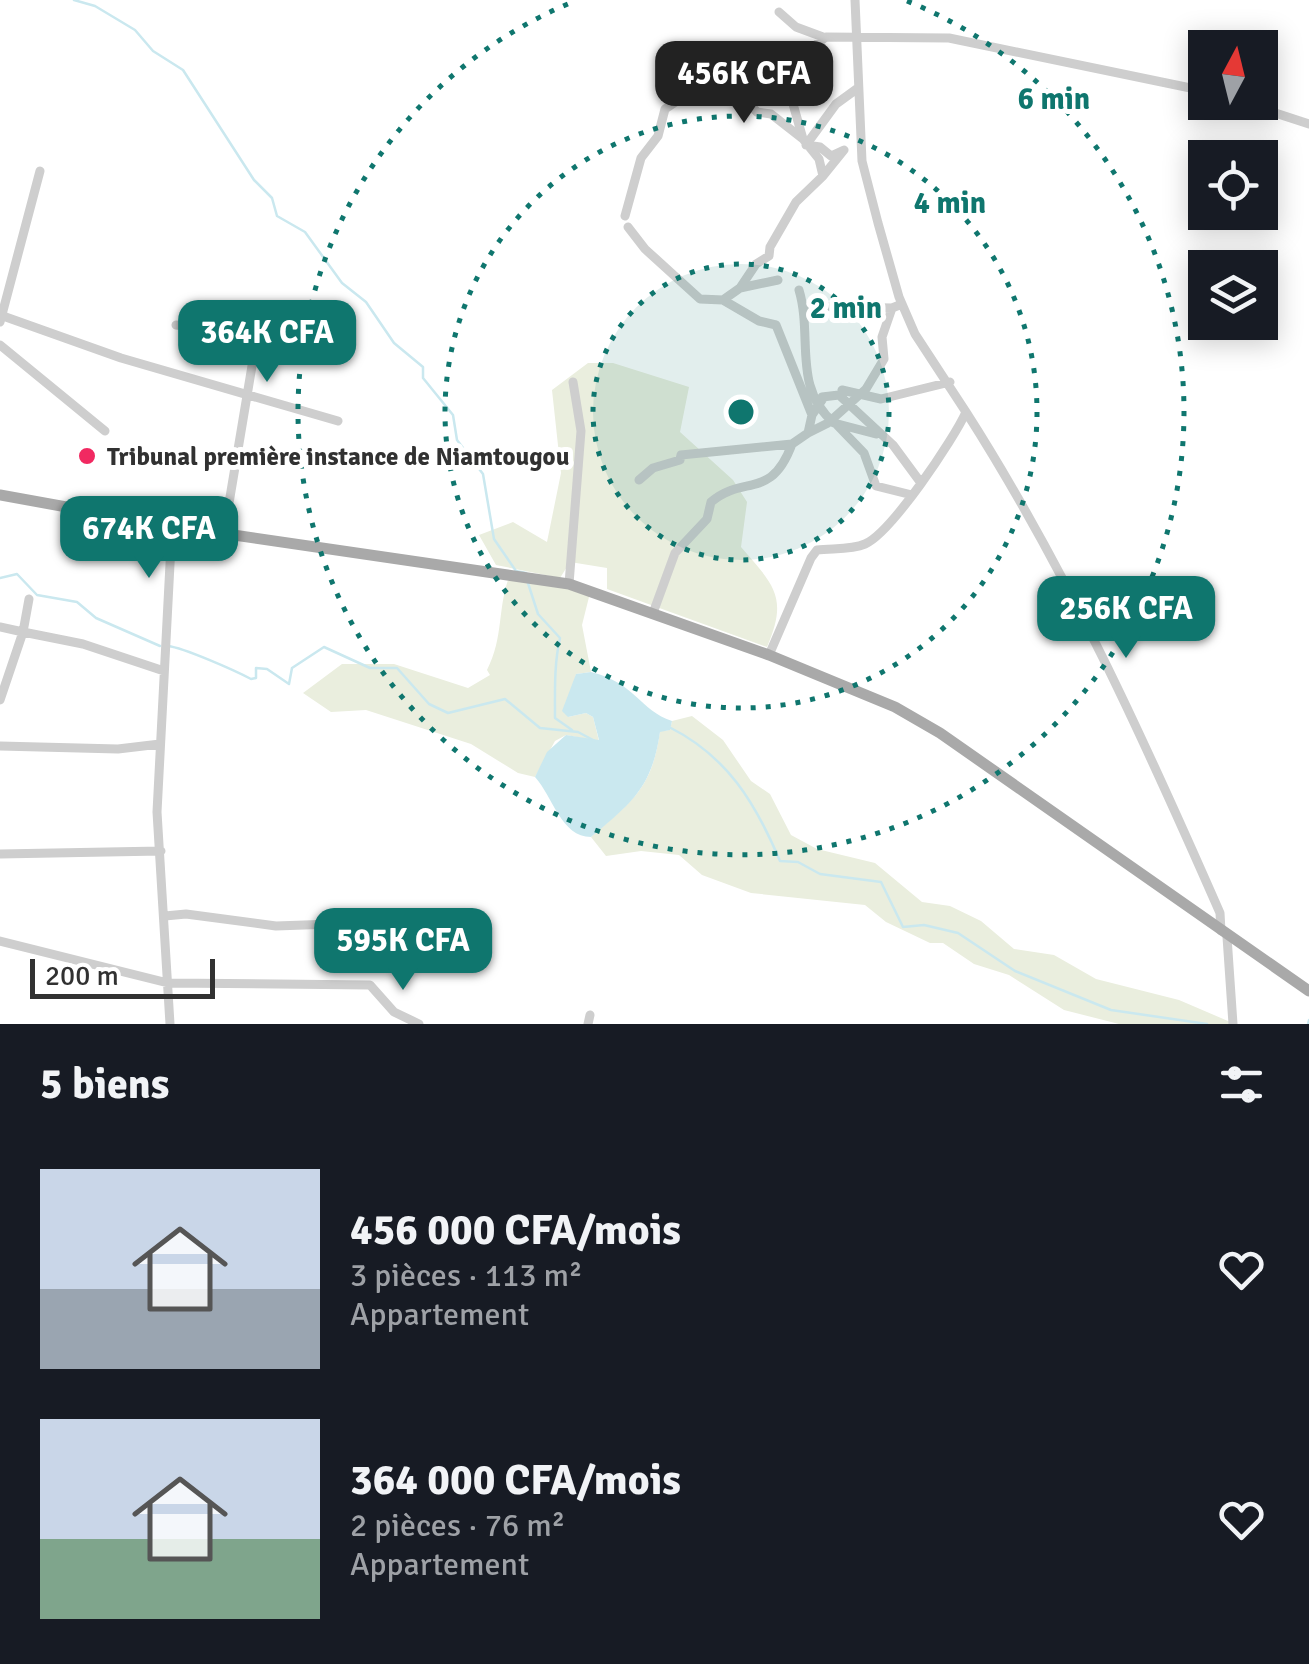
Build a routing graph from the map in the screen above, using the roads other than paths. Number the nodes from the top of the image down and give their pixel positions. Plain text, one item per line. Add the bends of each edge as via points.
1 (855, 0) edge
2 (779, 12) dead end
3 (826, 37) junction
4 (858, 39) junction
5 (777, 46) dead end
6 (737, 51) dead end
7 (786, 68) junction
8 (719, 73) junction
9 (858, 88) junction
10 (1188, 88) edge
11 (1278, 114) edge
12 (1309, 124) edge
13 (805, 142) junction
14 (40, 171) dead end
15 (823, 176) junction
16 (625, 216) dead end
17 (628, 227) dead end
18 (778, 280) dead end
19 (740, 288) junction
20 (799, 290) dead end
21 (724, 300) junction
22 (804, 306) junction
23 (897, 306) junction
24 (1, 319) edge
25 (176, 325) dead end
26 (0, 345) edge
27 (573, 382) dead end
28 (950, 382) junction
29 (842, 390) dead end
30 (860, 394) junction
31 (246, 396) junction
32 (881, 399) junction
33 (820, 400) junction
34 (852, 405) junction
35 (966, 412) junction
36 (812, 415) junction
37 (338, 421) dead end
38 (833, 423) junction
39 (105, 431) dead end
40 (808, 434) junction
41 (876, 434) junction
42 (792, 444) junction
43 (639, 480) dead end
44 (921, 483) junction
45 (0, 495) edge
46 (912, 495) junction
47 (172, 526) junction
48 (224, 533) junction
49 (569, 584) junction
50 (29, 599) dead end
51 (653, 613) junction
52 (0, 627) edge
53 (23, 632) junction
54 (769, 656) junction
55 (164, 671) junction
56 (0, 700) edge
57 (160, 744) junction
58 (0, 746) edge
59 (161, 851) junction
60 (0, 854) edge
61 (165, 916) junction
62 (360, 923) dead end
63 (1224, 935) junction
64 (0, 941) edge
65 (168, 984) junction
66 (1309, 991) edge
67 (170, 1024) edge
68 (420, 1024) edge
69 (1234, 1024) edge

1 - 4 street
2 - 3 street via 796,27
3 - 4 street
3 - 7 street
4 - 9 street
4 - 10 street via 997,44
5 - 7 street
6 - 8 street
7 - 13 street
8 - 13 street via 751,107 771,114
8 - 16 street via 665,109 658,136 641,158
9 - 13 street
9 - 23 street via 862,162
11 - 12 street
13 - 15 street
13 - 15 street via 831,156 844,150
14 - 24 street
15 - 19 street via 796,202 769,256
17 - 21 street via 690,293
18 - 19 street
19 - 21 street
20 - 22 street
21 - 36 street via 776,325
22 - 23 street
22 - 33 street via 805,380
23 - 28 street
23 - 30 street via 882,337 884,359
24 - 31 street
25 - 31 street via 256,342
26 - 39 street
27 - 49 street via 581,431
28 - 32 street
28 - 35 street
29 - 30 street
30 - 32 street
30 - 34 street
31 - 37 street
31 - 48 street
32 - 34 street
33 - 34 street via 839,395
33 - 36 street
33 - 38 street
34 - 38 street
34 - 41 street
35 - 44 street
35 - 63 street via 1144,737
36 - 40 street
38 - 40 street
38 - 41 street
38 - 46 street via 864,453 876,486
40 - 42 street
41 - 44 street via 893,445
42 - 43 street via 681,455
42 - 51 street via 770,478 711,502 707,519 675,553
44 - 46 street
45 - 47 main road
46 - 54 street via 862,546 817,550
47 - 48 main road
47 - 55 street
48 - 49 main road
49 - 51 main road
50 - 53 street
51 - 54 main road
52 - 53 street
53 - 55 street
53 - 56 street
54 - 63 main road via 894,707 940,734
55 - 57 street
57 - 58 street
57 - 59 street
59 - 60 street
59 - 61 street
61 - 62 street via 276,926
61 - 65 street
63 - 66 main road
63 - 69 street
64 - 65 street
65 - 67 street
65 - 68 street via 370,985 394,1012

